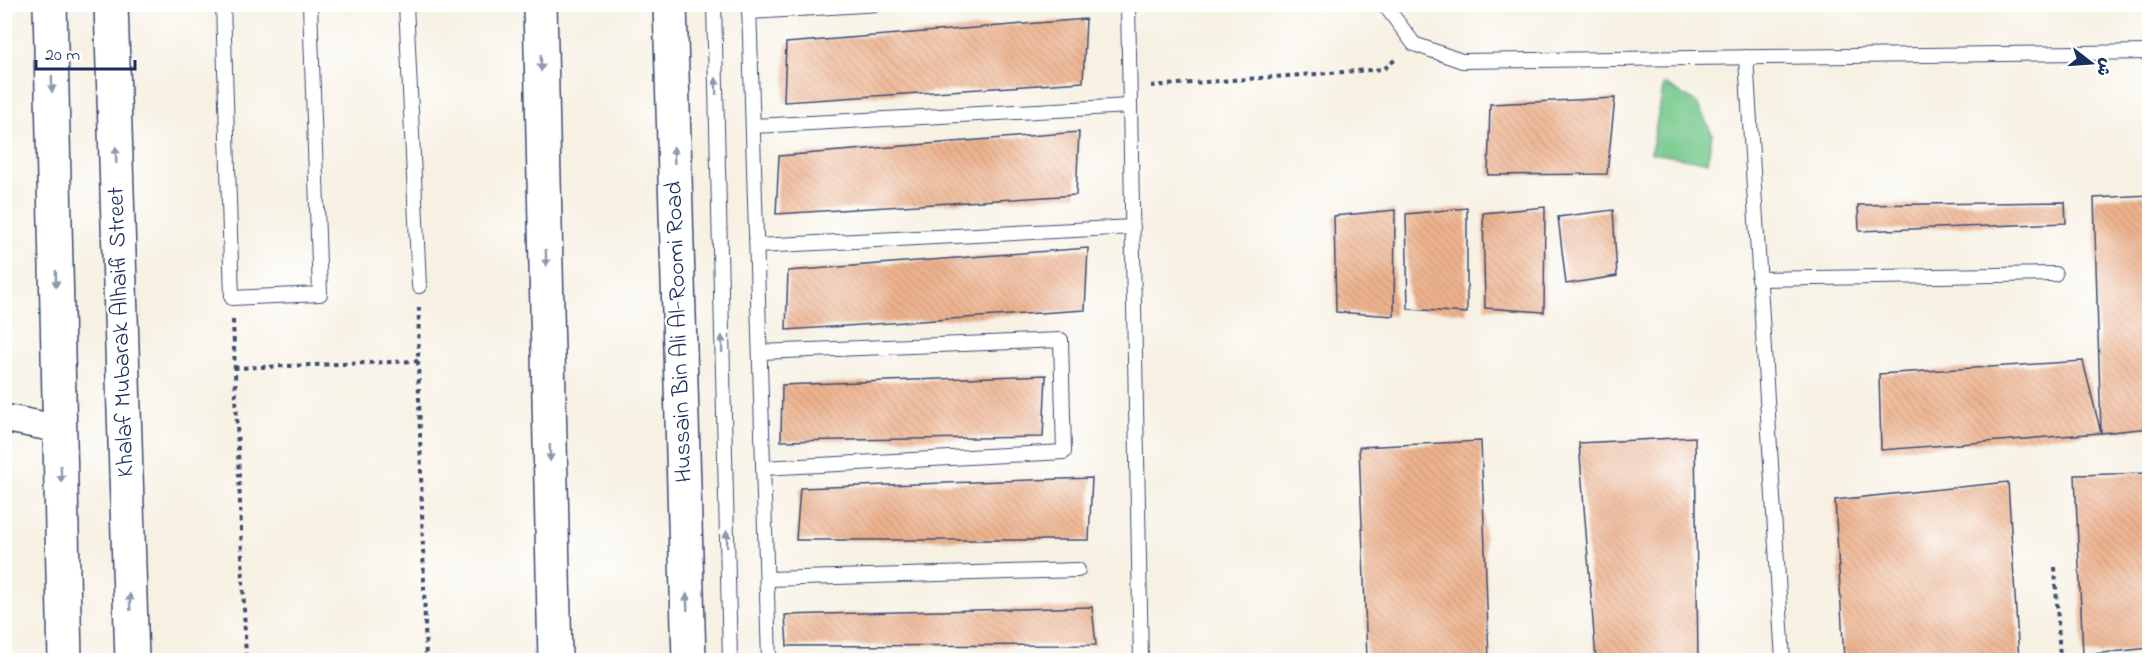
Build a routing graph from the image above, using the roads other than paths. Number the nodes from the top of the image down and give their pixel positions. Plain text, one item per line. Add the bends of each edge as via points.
1 (50, 4) edge
2 (111, 4) edge
3 (223, 4) edge
4 (310, 4) edge
5 (406, 4) edge
6 (540, 4) edge
7 (670, 4) edge
8 (714, 4) edge
9 (879, 4) edge
10 (1128, 4) edge
11 (1384, 4) edge
12 (749, 8) edge
13 (2150, 52) edge
14 (1746, 57) junction
15 (1130, 106) junction
16 (753, 126) junction
17 (1133, 227) junction
18 (757, 246) junction
19 (2055, 274) dead end
20 (1758, 279) junction
21 (419, 286) road end
22 (760, 352) junction
23 (4, 418) edge
24 (60, 429) junction
25 (763, 468) junction
26 (1078, 570) dead end
27 (767, 579) junction
28 (65, 660) edge
29 (132, 660) edge
30 (555, 660) edge
31 (689, 660) edge
32 (730, 660) edge
33 (769, 660) edge
34 (1141, 660) edge
35 (1783, 660) edge

1 -> 24 main road
29 -> 2 main road, Khalaf Mubarak Alhaifi Street
3 - 4 lane via 232,298 320,294
5 - 21 lane
6 -> 30 main road
31 -> 7 main road, Hussain Bin Ali Al-Roomi Road
32 -> 8 lane
9 - 12 lane
10 - 15 lane
11 - 14 lane via 1414,44 1462,61
12 - 16 lane
13 - 14 lane
14 - 20 lane
15 - 16 lane
15 - 17 lane
16 - 18 lane
17 - 18 lane
17 - 34 lane
18 - 22 lane
19 - 20 lane
20 - 35 lane
22 - 25 lane
22 - 25 lane via 1061,340 1064,430 1064,452
23 - 24 street
24 -> 28 main road
25 - 27 lane
26 - 27 lane
27 - 33 lane

